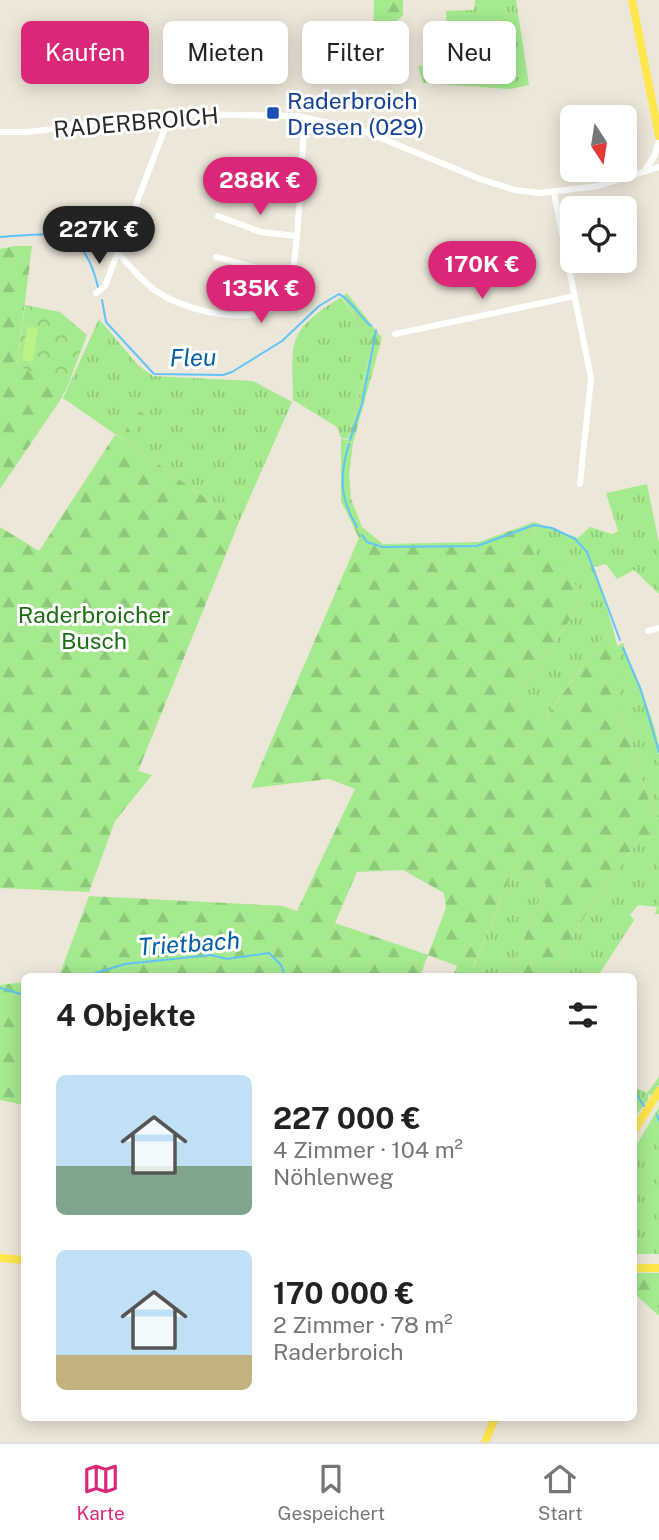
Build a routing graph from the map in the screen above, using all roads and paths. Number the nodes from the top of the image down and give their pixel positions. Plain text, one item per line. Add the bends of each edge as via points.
1 (632, 0) edge
2 (170, 115) junction
3 (306, 118) junction
4 (0, 132) edge
5 (659, 136) edge
6 (659, 141) edge
7 (249, 162) dead end
8 (659, 167) edge
9 (301, 170) junction
10 (642, 173) junction
11 (554, 193) junction
12 (218, 216) dead end
13 (296, 236) junction
14 (118, 253) junction
15 (216, 257) dead end
16 (290, 277) junction
17 (96, 293) dead end
18 (575, 296) junction
19 (395, 334) dead end
20 (580, 484) dead end
21 (659, 628) edge
22 (648, 631) dead end
23 (659, 1091) edge
24 (637, 1126) edge
25 (0, 1258) edge
26 (21, 1260) edge
27 (637, 1268) edge
28 (659, 1268) edge
29 (494, 1421) edge
30 (485, 1442) edge

1 - 5 main road
2 - 3 street, RADERBROICH
2 - 4 street, RADERBROICH
2 - 14 street
3 - 9 street
3 - 11 street, RADERBROICH via 365,131 507,188
6 - 10 street
7 - 9 street
8 - 10 street, RADERBROICH
9 - 13 street
10 - 11 street, RADERBROICH
11 - 18 street
12 - 13 street via 261,232
13 - 16 street
14 - 16 street via 161,295 229,317 245,317 279,303
14 - 17 street via 105,286
15 - 16 street
18 - 19 street
18 - 20 street via 592,391
21 - 22 street
23 - 24 main road
25 - 26 main road
27 - 28 main road
29 - 30 main road

